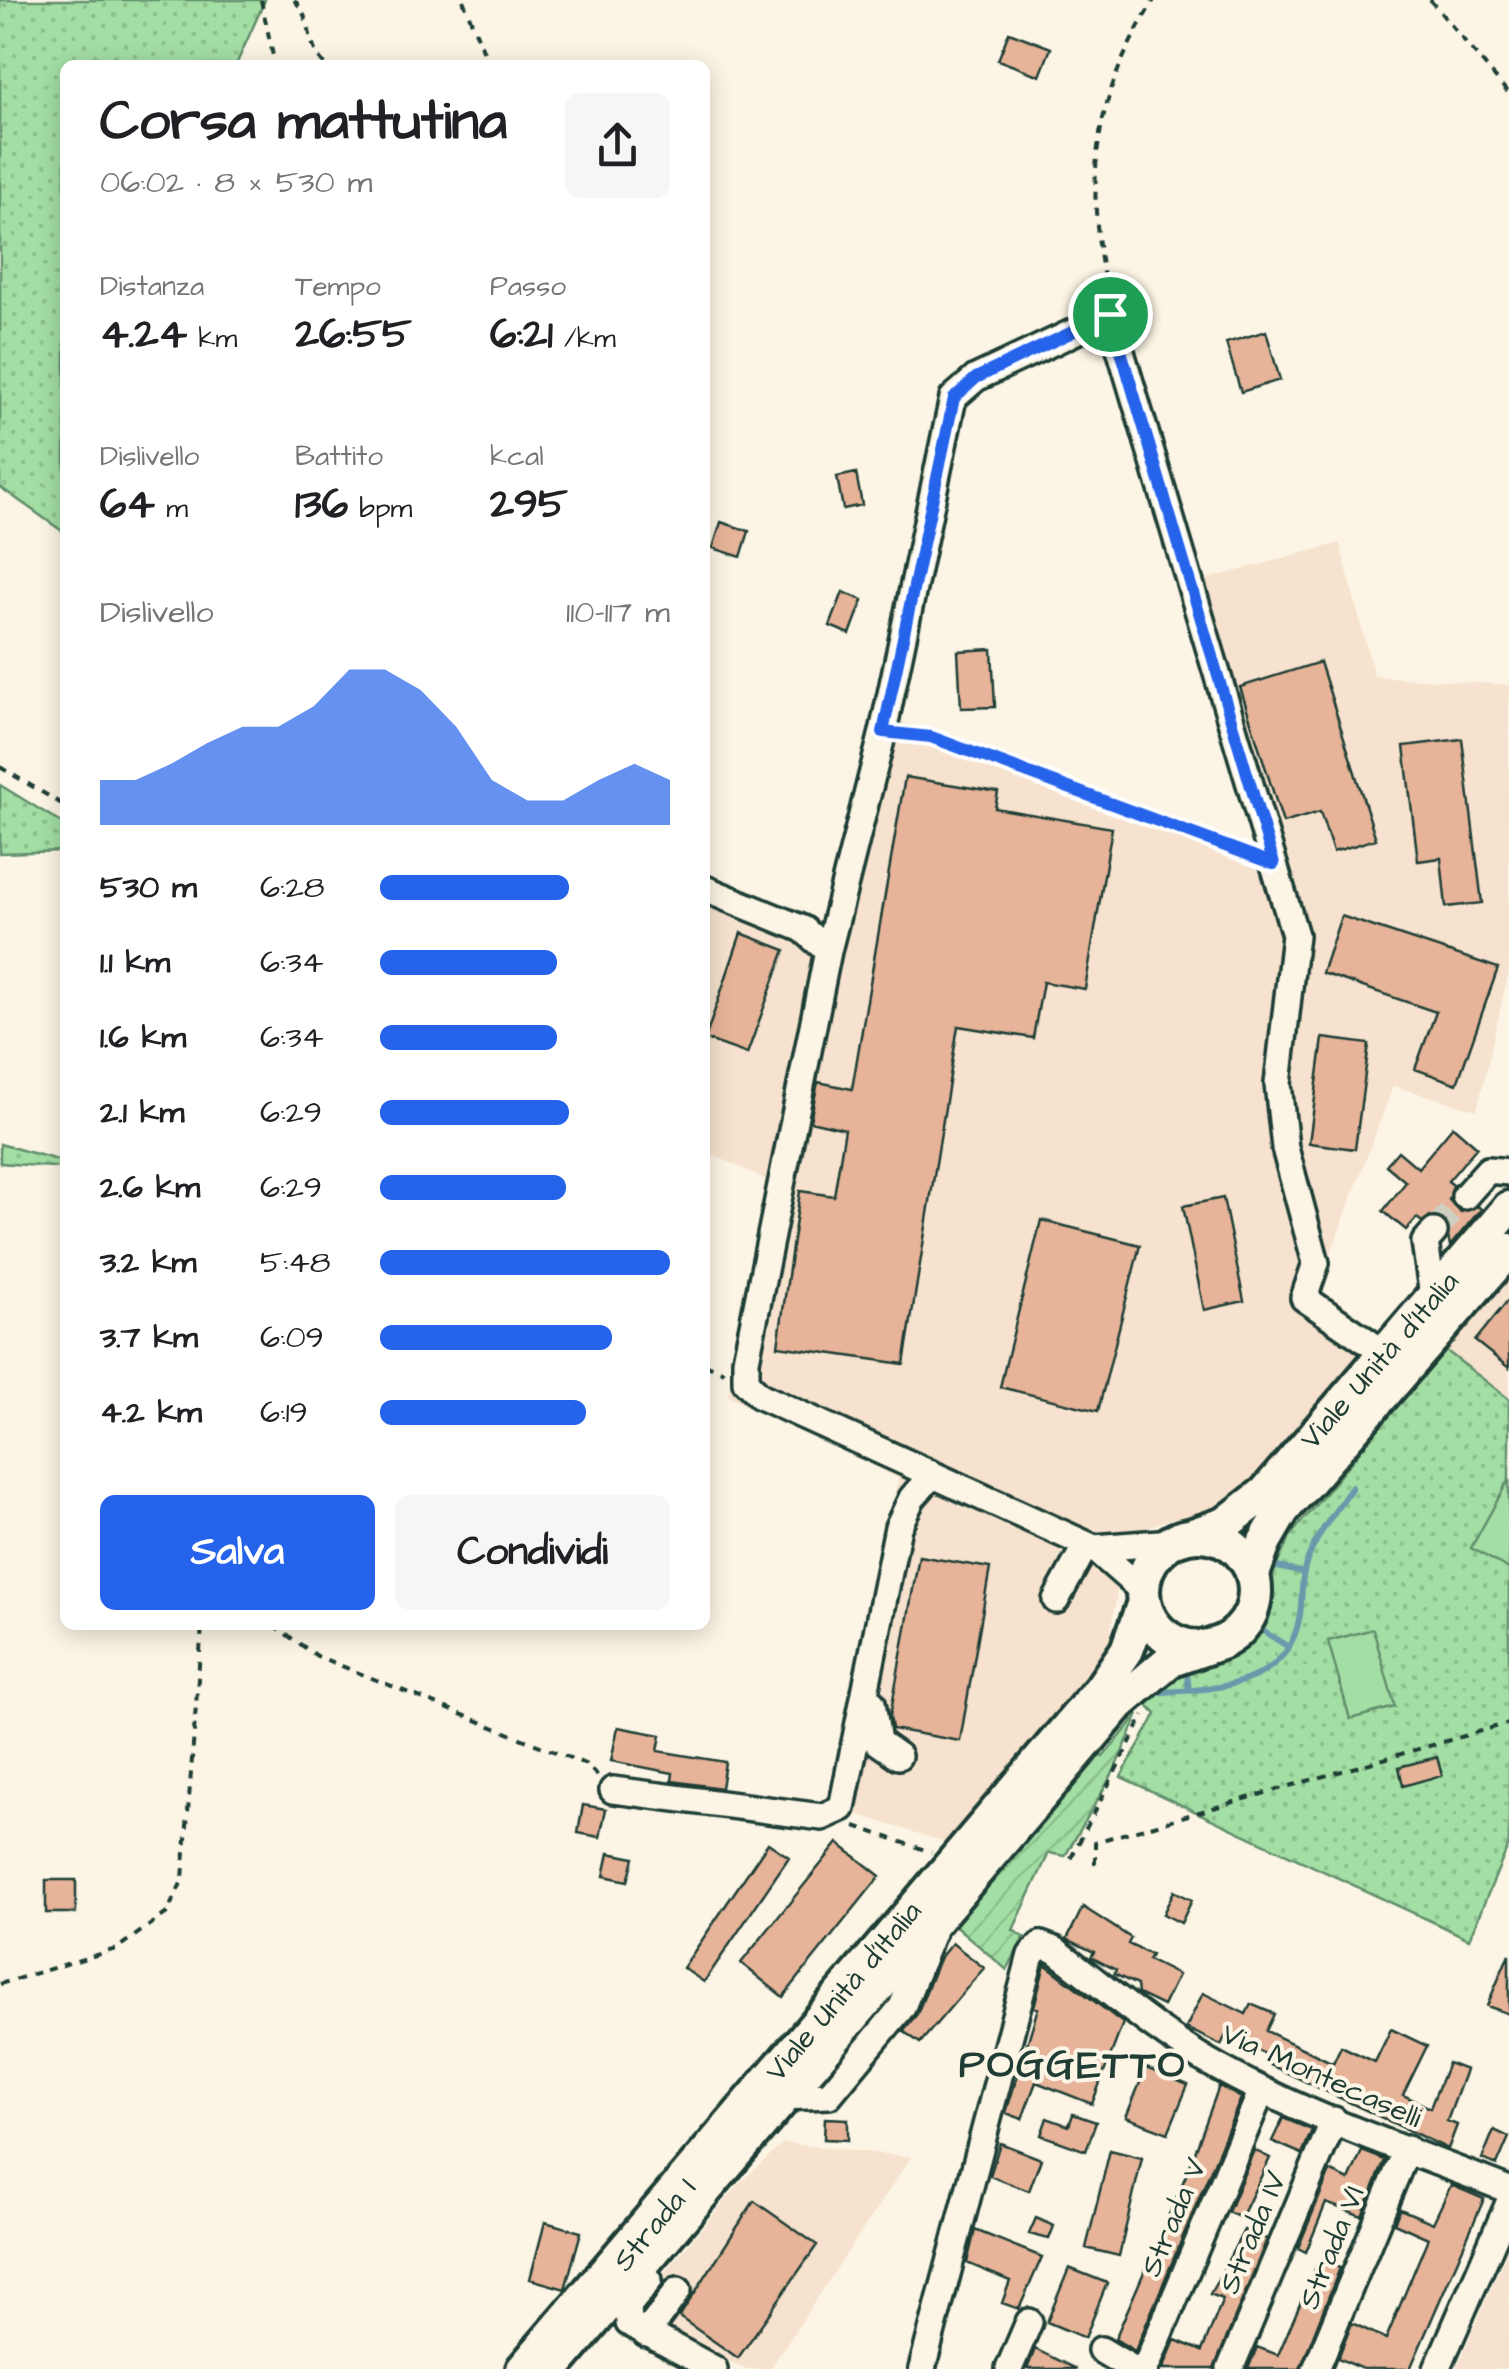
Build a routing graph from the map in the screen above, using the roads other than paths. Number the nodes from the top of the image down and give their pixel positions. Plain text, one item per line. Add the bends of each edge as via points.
1 (710, 890) edge
2 (828, 951) junction
3 (1509, 1172) edge
4 (1465, 1196) tunnel mouth
5 (1509, 1208) edge
6 (1434, 1232) tunnel mouth
7 (1509, 1250) edge
8 (1433, 1296) junction
9 (1384, 1353) junction
10 (932, 1476) junction
11 (1183, 1539) junction
12 (1090, 1547) junction
13 (1253, 1574) junction
14 (1144, 1596) junction
15 (1056, 1600) dead end
16 (1212, 1646) junction
17 (865, 1701) junction
18 (898, 1756) dead end
19 (613, 1790) road end
20 (1262, 2090) junction
21 (1334, 2120) junction
22 (752, 2134) junction
23 (1407, 2149) junction
24 (1509, 2190) edge
25 (1509, 2203) edge
26 (678, 2290) dead end
27 (1030, 2322) dead end
28 (646, 2334) junction
29 (1101, 2350) dead end
30 (523, 2369) edge
31 (554, 2369) edge
32 (714, 2369) edge
33 (922, 2369) edge
34 (1009, 2369) edge
35 (1133, 2369) edge
36 (1145, 2369) edge
37 (1230, 2369) edge
38 (1316, 2369) edge
39 (1437, 2369) edge

1 - 2 street via 803,929
2 - 9 street via 954,398 976,378 1110,314 1295,935 1278,1084 1285,1148 1316,1263 1304,1298
2 - 10 street via 746,1382 760,1396
3 - 4 street via 1488,1170
5 - 8 main road, Viale Unità d'Italia
6 - 8 street via 1424,1242
7 - 13 main road, Viale Unità d'Italia via 1284,1510
8 - 9 main road, Viale Unità d'Italia
9 - 11 main road, Viale Unità d'Italia via 1252,1505 1225,1524
10 - 12 street
10 - 17 street via 898,1527
11 - 12 street
11 - 13 main road via 1230,1544
11 - 14 main road, Viale Unità d'Italia via 1151,1562
12 - 14 street
12 - 15 street
13 - 16 main road, Viale Unità d'Italia via 1252,1612 1228,1639
14 - 16 main road via 1150,1618 1176,1642
14 - 30 main road, Viale Unità d'Italia via 1126,1650 1100,1688
16 - 22 main road, Viale Unità d'Italia via 1169,1661 1120,1703
17 - 18 street via 875,1708 878,1742
17 - 19 street via 846,1800 836,1814
20 - 21 street, Via Montecaselli
20 - 33 street, Via Montecaselli via 1153,2026 1055,1950 1035,1948
20 - 36 street, Strada V
21 - 23 street, Via Montecaselli
21 - 37 street, Strada IV
22 - 28 street, Strada I via 734,2179 628,2306 630,2323
22 - 31 main road, Viale Unità d'Italia
23 - 24 street, Via Montecaselli
23 - 38 street, Strada VI
25 - 39 street
26 - 28 street
27 - 34 street
28 - 32 street
29 - 35 street

